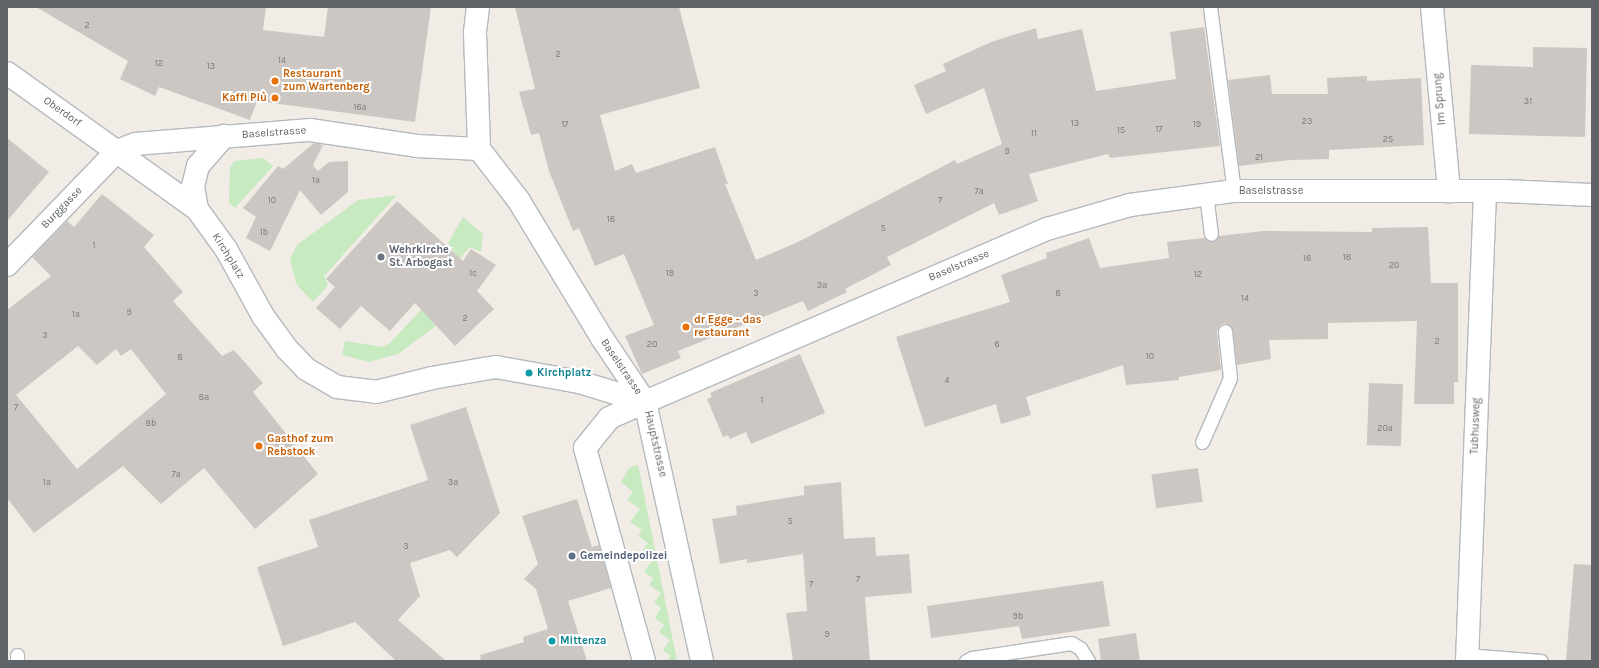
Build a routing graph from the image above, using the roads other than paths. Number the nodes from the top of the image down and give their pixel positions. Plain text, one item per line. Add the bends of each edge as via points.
1 (478, 7) edge
2 (1210, 7) edge
3 (1432, 7) edge
4 (7, 73) edge
5 (224, 136) junction
6 (478, 149) junction
7 (117, 151) junction
8 (1234, 191) junction
9 (1449, 191) junction
10 (1485, 191) junction
11 (1206, 194) junction
12 (1592, 195) edge
13 (197, 209) junction
14 (1211, 234) dead end
15 (7, 265) edge
16 (1225, 331) dead end
17 (645, 402) junction
18 (1202, 442) dead end
19 (1467, 658) edge
20 (644, 661) edge
21 (702, 661) edge
22 (966, 661) edge
23 (1088, 661) edge
24 (1541, 661) edge

1 - 6 street via 475,33
2 - 8 lane
3 - 9 street, Im Sprung
4 - 7 street, Oberdorf
5 - 6 street, Baselstrasse via 310,130 417,146
5 - 7 street, Baselstrasse via 135,144
5 - 13 street, Kirchplatz via 198,166 193,186
6 - 17 street, Baselstrasse via 519,201 602,338
7 - 13 street, Kirchplatz
7 - 15 street, Burggasse
8 - 9 street, Baselstrasse
8 - 11 street, Baselstrasse
9 - 10 street, Baselstrasse
10 - 12 street, Baselstrasse
10 - 19 street, Tubhusweg
11 - 14 lane
11 - 17 street, Baselstrasse via 1130,205 1047,229
13 - 17 street, Kirchplatz via 226,249 263,316 286,348 306,368 338,387 376,392 432,378 496,368 579,382
16 - 18 lane via 1230,378
17 - 20 street, Hauptstrasse via 609,418 586,448
17 - 21 street, Hauptstrasse
19 - 24 lane
22 - 23 lane via 1071,643 1080,648

